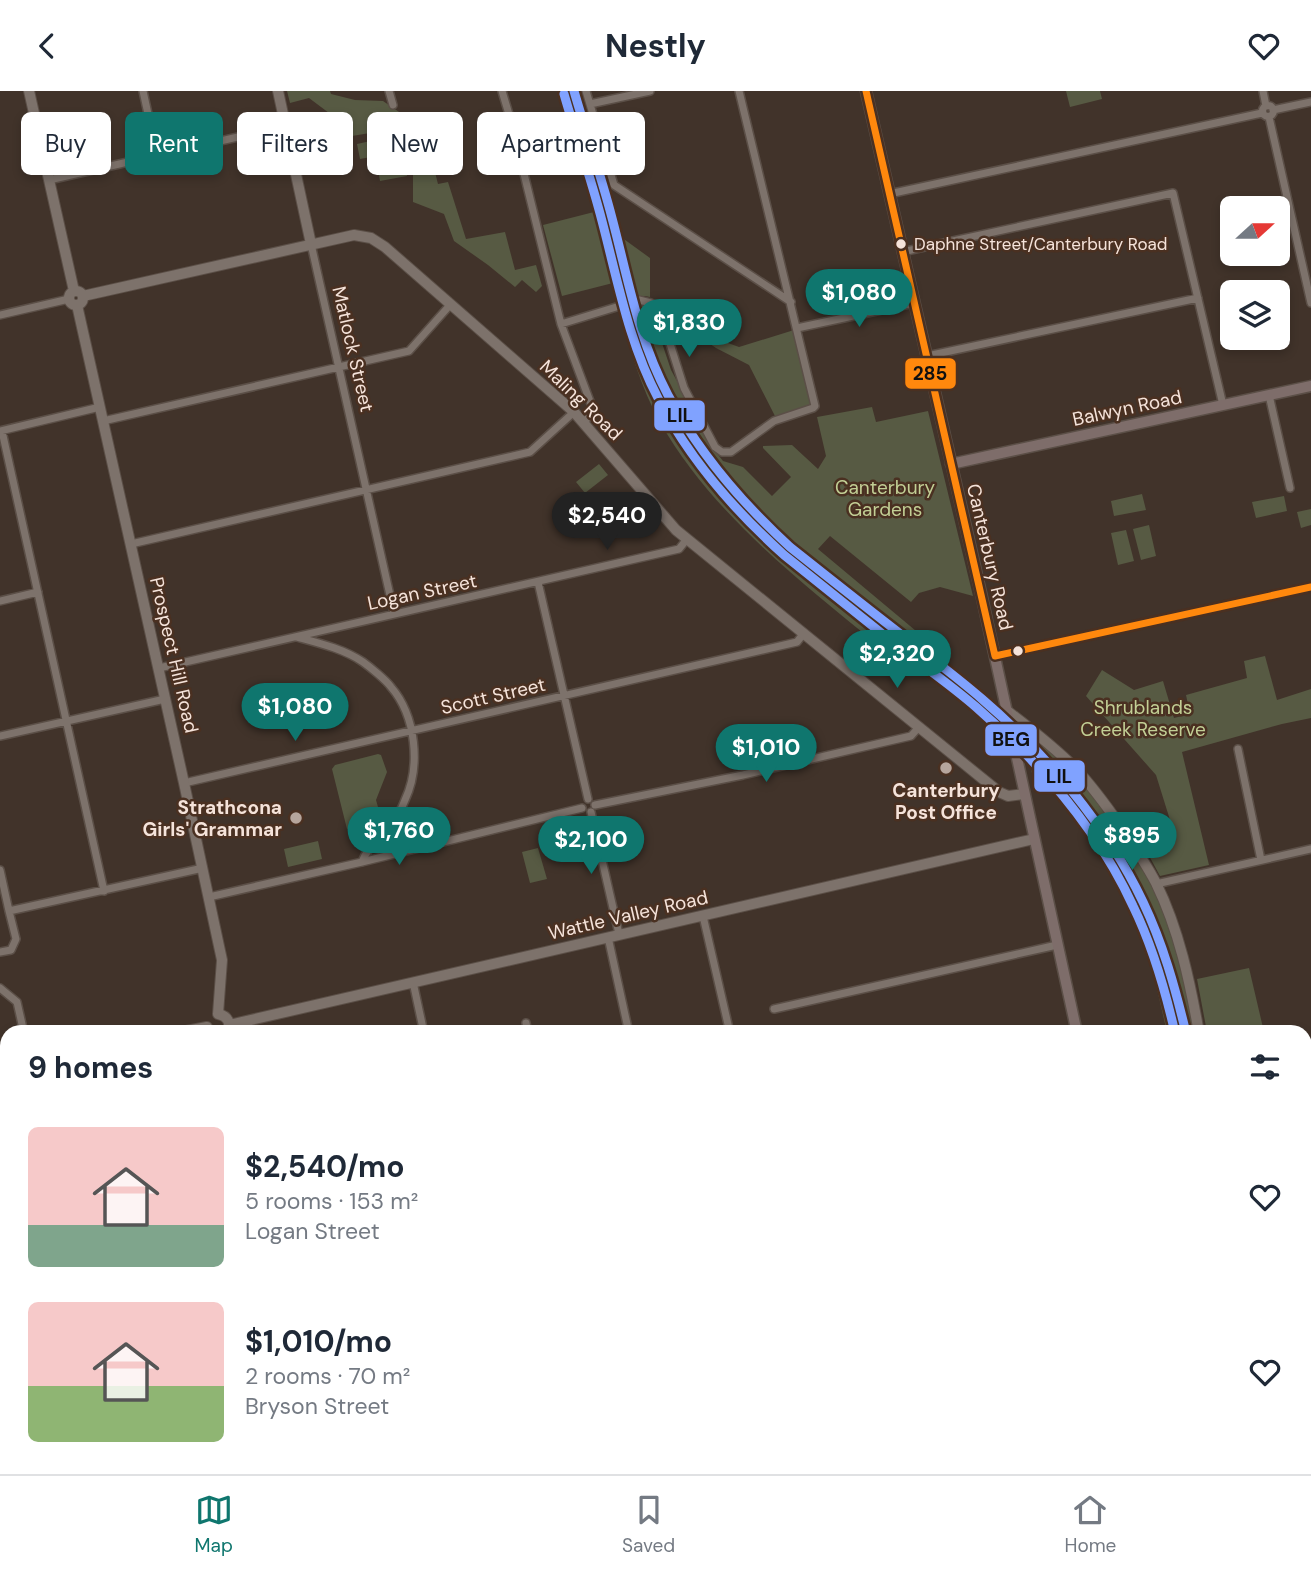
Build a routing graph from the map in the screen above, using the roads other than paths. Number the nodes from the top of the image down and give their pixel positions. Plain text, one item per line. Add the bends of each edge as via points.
1 (29, 91) edge
2 (143, 91) edge
3 (278, 91) edge
4 (389, 91) edge
5 (502, 91) edge
6 (586, 91) edge
7 (650, 91) edge
8 (739, 91) edge
9 (1263, 91) edge
10 (869, 92) edge
11 (1311, 101) edge
12 (590, 104) junction
13 (393, 105) dead end
14 (1268, 111) junction
15 (148, 112) edge
16 (283, 112) edge
17 (125, 162) edge
18 (297, 175) edge
19 (50, 180) junction
20 (889, 194) junction
21 (312, 244) junction
22 (902, 252) junction
23 (76, 298) junction
24 (1198, 298) junction
25 (791, 302) junction
26 (914, 303) junction
27 (1311, 303) edge
28 (450, 305) junction
29 (0, 315) edge
30 (561, 324) junction
31 (797, 328) junction
32 (927, 356) junction
33 (339, 367) junction
34 (1311, 386) edge
35 (1269, 395) junction
36 (1223, 405) junction
37 (100, 407) junction
38 (574, 412) junction
39 (103, 421) junction
40 (584, 422) junction
41 (1, 431) edge
42 (951, 464) junction
43 (1290, 488) dead end
44 (366, 490) junction
45 (687, 539) junction
46 (131, 544) junction
47 (538, 582) junction
48 (1311, 587) edge
49 (38, 592) junction
50 (0, 601) edge
51 (394, 613) junction
52 (329, 629) junction
53 (804, 633) junction
54 (296, 637) junction
55 (331, 647) junction
56 (995, 656) junction
57 (159, 668) junction
58 (564, 696) junction
59 (165, 699) junction
60 (1006, 710) junction
61 (67, 720) junction
62 (919, 727) junction
63 (1031, 729) junction
64 (411, 730) junction
65 (0, 736) edge
66 (1012, 740) junction
67 (1238, 749) dead end
68 (184, 783) junction
69 (1024, 794) junction
70 (588, 799) junction
71 (582, 808) junction
72 (593, 809) junction
73 (1034, 839) junction
74 (1311, 849) edge
75 (1261, 860) junction
76 (362, 862) junction
77 (203, 868) junction
78 (0, 870) edge
79 (1156, 884) junction
80 (104, 891) junction
81 (209, 897) junction
82 (9, 911) junction
83 (703, 916) junction
84 (613, 936) junction
85 (1057, 945) junction
86 (0, 954) edge
87 (413, 982) junction
88 (0, 988) edge
89 (774, 1009) dead end
90 (218, 1014) junction
91 (22, 1025) edge
92 (208, 1025) edge
93 (227, 1025) edge
94 (244, 1025) edge
95 (422, 1025) edge
96 (628, 1025) edge
97 (728, 1025) edge
98 (1075, 1025) edge
99 (1198, 1025) edge

1 - 19 street, Prospect Hill Road
2 - 15 street
3 - 16 street, Matlock Street
4 - 13 street
5 - 30 street
6 - 12 street
7 - 12 street
8 - 25 street
9 - 14 street
10 - 20 main road, Canterbury Road
11 - 14 street
12 - 25 street via 614,185
14 - 20 street
14 - 27 street
17 - 19 street
18 - 21 street, Matlock Street
19 - 23 street, Prospect Hill Road
20 - 22 main road, Canterbury Road
21 - 23 street, Maling Road
21 - 28 street, Maling Road via 354,235 371,238
21 - 33 street, Matlock Street
22 - 24 street via 1173,193
22 - 26 main road, Canterbury Road
23 - 29 street
23 - 37 street, Prospect Hill Road
24 - 32 street
24 - 36 street
25 - 31 street
26 - 31 street
26 - 32 main road, Canterbury Road
28 - 33 street via 409,351
28 - 38 street, Maling Road
30 - 31 street via 639,300 651,303 660,312 684,389 722,452 731,451 774,421 815,406
30 - 40 street via 591,404 592,415
32 - 42 main road, Canterbury Road
33 - 39 street
33 - 44 street, Matlock Street
34 - 35 main road, Balwyn Road
35 - 36 main road, Balwyn Road
35 - 43 street
36 - 42 main road, Balwyn Road
37 - 39 street, Prospect Hill Road
37 - 41 street
38 - 40 street, Maling Road
38 - 44 street via 530,452
39 - 46 street, Prospect Hill Road
40 - 45 street, Maling Road
41 - 49 street
42 - 56 main road, Canterbury Road
44 - 46 street
44 - 51 street, Matlock Street
45 - 47 street, Logan Street via 679,549
45 - 53 street, Maling Road
46 - 57 street, Prospect Hill Road
47 - 51 street, Logan Street
47 - 58 street
48 - 56 street
49 - 50 street
49 - 61 street
51 - 52 street, Logan Street
52 - 54 street, Logan Street
52 - 55 street via 326,638
53 - 58 street, Scott Street via 797,642
53 - 62 street, Maling Road
54 - 55 street
54 - 57 street, Logan Street
55 - 64 street via 362,662 391,686
56 - 60 main road, Canterbury Road
57 - 59 street, Prospect Hill Road
58 - 64 street, Scott Street
58 - 70 street
59 - 61 street
59 - 68 street, Prospect Hill Road
60 - 63 street
60 - 66 main road, Canterbury Road
61 - 65 street
61 - 80 street
62 - 69 street, Maling Road via 999,792
62 - 72 street via 911,736
63 - 66 street via 1023,728
63 - 79 street via 1078,771 1110,810
64 - 68 street, Scott Street
64 - 76 street via 414,759 405,800
66 - 69 main road, Canterbury Road
67 - 75 street
68 - 77 street, Prospect Hill Road
69 - 73 main road, Canterbury Road
70 - 71 street
70 - 72 street via 593,801
71 - 72 street via 585,812
71 - 76 street
72 - 84 street
73 - 83 street, Wattle Valley Road
73 - 85 main road, Canterbury Road
74 - 75 street
75 - 79 street
76 - 81 street
77 - 80 street
77 - 81 street, Prospect Hill Road
78 - 82 street
79 - 99 street via 1183,956
80 - 82 street
81 - 90 street, Prospect Hill Road via 222,960
82 - 86 street via 16,939 11,950
83 - 84 street, Wattle Valley Road
83 - 97 street
84 - 87 street, Wattle Valley Road
84 - 96 street
85 - 89 street
85 - 98 main road, Canterbury Road
87 - 94 street, Wattle Valley Road
87 - 95 street
88 - 91 street via 17,1002
90 - 92 street via 209,1018
90 - 93 street via 225,1017

